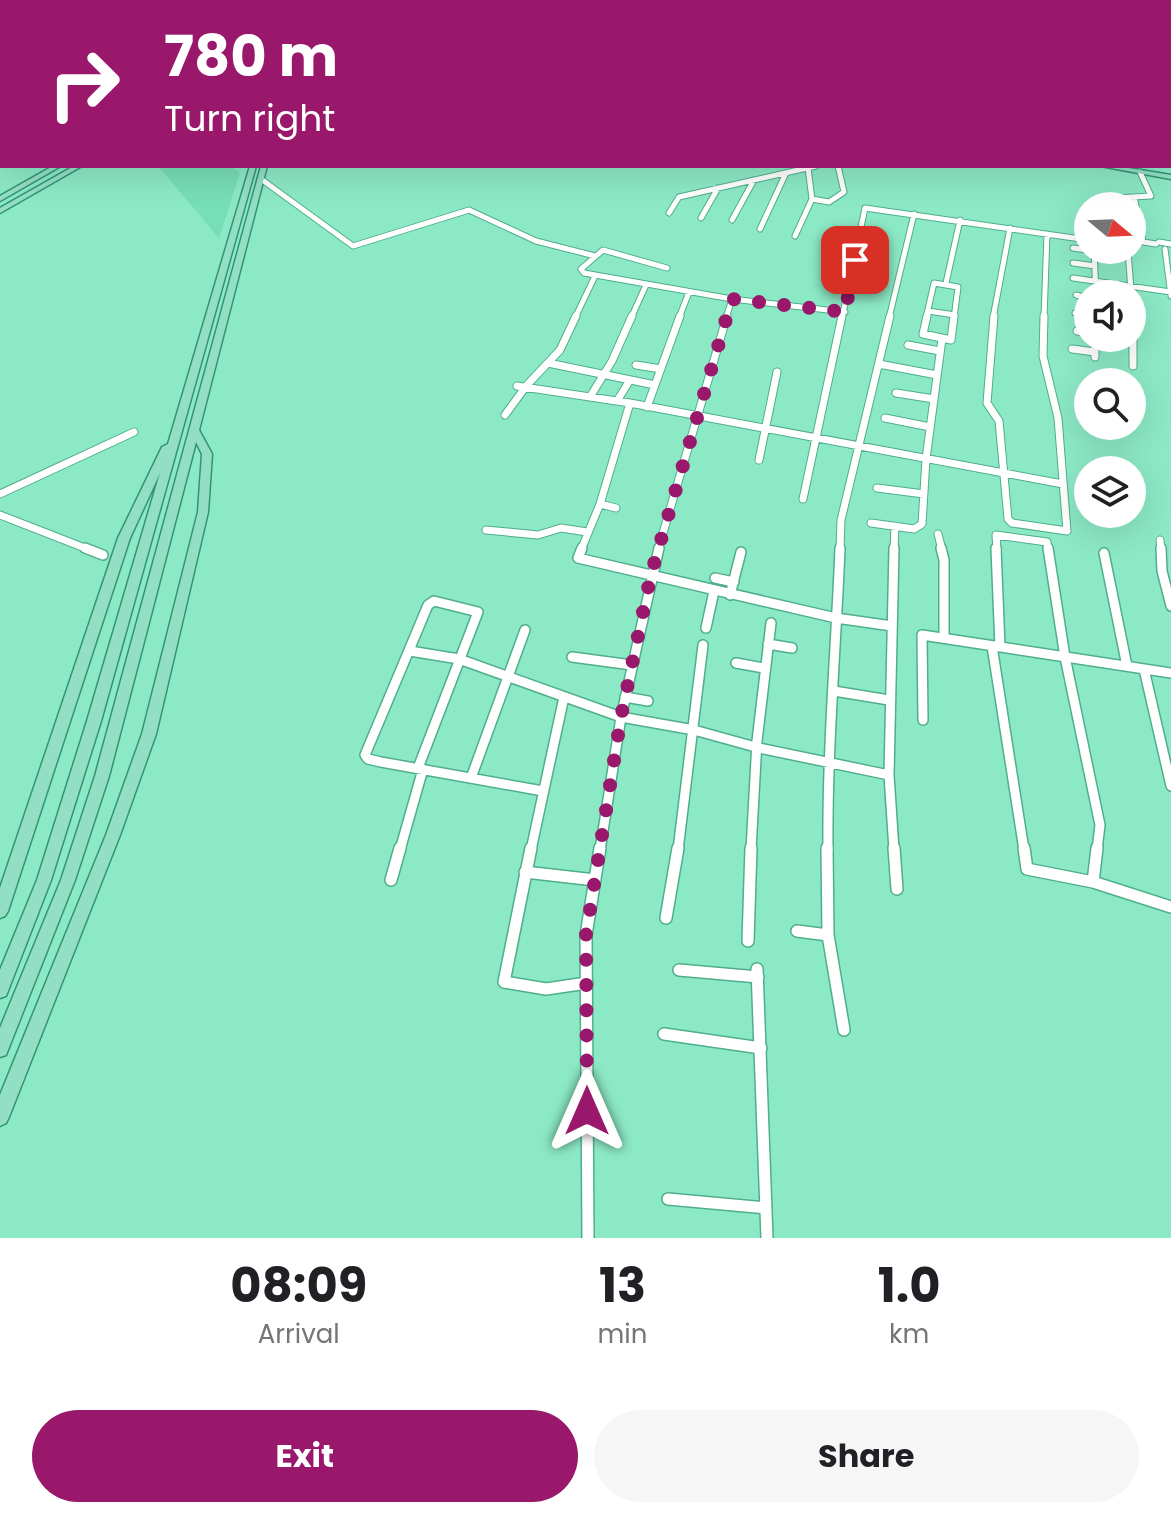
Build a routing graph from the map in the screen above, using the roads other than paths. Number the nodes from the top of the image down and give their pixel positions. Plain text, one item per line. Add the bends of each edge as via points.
1 (54, 168) edge
2 (75, 168) edge
3 (252, 168) edge
4 (264, 168) edge
5 (808, 168) joint
6 (838, 168) edge
7 (1139, 169) edge
8 (786, 173) junction
9 (1171, 174) edge
10 (261, 179) junction
11 (754, 180) junction
12 (718, 188) junction
13 (1146, 196) edge
14 (0, 199) edge
15 (812, 199) junction
16 (0, 211) edge
17 (669, 213) dead end
18 (914, 214) junction
19 (701, 218) dead end
20 (732, 220) dead end
21 (960, 220) junction
22 (1010, 228) junction
23 (760, 229) dead end
24 (1047, 234) junction
25 (795, 236) dead end
26 (1074, 238) edge
27 (1146, 242) edge
28 (1169, 246) edge
29 (595, 256) junction
30 (1073, 263) dead end
31 (1095, 266) joint
32 (595, 276) junction
33 (1073, 278) dead end
34 (1088, 280) edge
35 (1096, 280) edge
36 (946, 283) junction
37 (650, 286) junction
38 (1146, 289) edge
39 (689, 292) junction
40 (1171, 293) edge
41 (732, 299) junction
42 (928, 311) junction
43 (845, 312) junction
44 (955, 315) junction
45 (942, 339) junction
46 (908, 345) dead end
47 (940, 351) junction
48 (1133, 352) edge
49 (548, 363) junction
50 (879, 364) junction
51 (636, 365) dead end
52 (1133, 366) dead end
53 (661, 369) junction
54 (777, 372) dead end
55 (604, 375) junction
56 (937, 375) junction
57 (630, 380) junction
58 (655, 385) junction
59 (521, 387) junction
60 (896, 393) dead end
61 (590, 397) junction
62 (934, 399) junction
63 (617, 401) junction
64 (630, 403) junction
65 (647, 407) junction
66 (505, 415) dead end
67 (699, 416) junction
68 (885, 418) dead end
69 (930, 427) junction
70 (765, 429) junction
71 (194, 430) junction
72 (134, 432) dead end
73 (817, 439) junction
74 (858, 446) junction
75 (926, 459) junction
76 (164, 460) junction
77 (759, 460) dead end
78 (1005, 474) junction
79 (1063, 484) junction
80 (0, 486) edge
81 (877, 488) dead end
82 (9, 490) junction
83 (0, 494) edge
84 (924, 494) junction
85 (803, 499) dead end
86 (600, 504) junction
87 (616, 508) dead end
88 (0, 515) edge
89 (871, 523) dead end
90 (895, 526) junction
91 (486, 530) dead end
92 (587, 532) junction
93 (938, 534) dead end
94 (1160, 540) dead end
95 (741, 552) dead end
96 (1104, 553) dead end
97 (103, 555) dead end
98 (650, 577) junction
99 (715, 578) dead end
100 (734, 582) junction
101 (714, 591) junction
102 (730, 595) junction
103 (1171, 606) edge
104 (836, 618) junction
105 (771, 623) dead end
106 (892, 626) junction
107 (706, 628) dead end
108 (525, 630) dead end
109 (944, 638) junction
110 (768, 644) junction
111 (703, 645) dead end
112 (996, 646) junction
113 (792, 648) dead end
114 (410, 651) junction
115 (572, 657) dead end
116 (1065, 657) junction
117 (459, 659) junction
118 (736, 663) dead end
119 (632, 665) junction
120 (1127, 666) junction
121 (764, 668) junction
122 (1144, 669) junction
123 (1171, 673) edge
124 (507, 678) junction
125 (834, 691) junction
126 (564, 697) junction
127 (625, 697) junction
128 (889, 700) junction
129 (648, 701) dead end
130 (621, 717) junction
131 (923, 720) dead end
132 (694, 730) junction
133 (759, 748) junction
134 (827, 764) junction
135 (420, 768) junction
136 (889, 775) junction
137 (471, 778) junction
138 (1171, 786) edge
139 (543, 791) junction
140 (525, 872) junction
141 (391, 880) dead end
142 (595, 880) junction
143 (1093, 882) junction
144 (897, 889) dead end
145 (1171, 907) edge
146 (0, 911) edge
147 (666, 918) dead end
148 (797, 931) dead end
149 (828, 935) junction
150 (748, 941) dead end
151 (679, 970) dead end
152 (587, 983) junction
153 (0, 990) edge
154 (844, 1030) dead end
155 (664, 1034) dead end
156 (761, 1048) junction
157 (0, 1049) edge
158 (0, 1117) edge
159 (668, 1199) dead end
160 (766, 1208) junction
161 (588, 1238) edge
162 (767, 1238) edge

1 - 14 main road
2 - 16 main road
3 - 76 main road via 177,431
4 - 10 main road
5 - 8 street
5 - 15 street
6 - 15 street via 844,192 829,202
7 - 9 main road
7 - 13 street via 1151,196
8 - 11 street
8 - 23 street
10 - 29 street via 353,246 469,210 536,241
10 - 71 main road
11 - 12 street
11 - 20 street
12 - 17 street via 679,197
12 - 19 street
15 - 25 street
18 - 21 street
18 - 43 street via 865,208
18 - 50 street
21 - 22 street
21 - 36 street
22 - 24 street
22 - 78 street via 994,310 987,403 999,421
24 - 26 street
24 - 79 street via 1043,356 1058,418
27 - 28 street
28 - 40 street
29 - 32 street via 581,269
29 - 37 street via 603,250 665,268
30 - 31 street
31 - 35 street
32 - 37 street
32 - 49 street via 564,344
33 - 34 street
36 - 42 street via 934,283
36 - 44 street via 958,287
37 - 39 street
37 - 55 street
38 - 40 street
39 - 41 street
39 - 53 street
41 - 43 street
41 - 67 street
42 - 44 street
42 - 45 street via 923,334
43 - 73 street
44 - 45 street via 952,339
45 - 47 street
46 - 47 street
47 - 56 street
48 - 52 street
49 - 55 street
49 - 59 street
50 - 56 street
50 - 74 street
51 - 53 street
53 - 58 street
54 - 70 street
55 - 57 street
55 - 61 street
56 - 62 street
57 - 58 street
57 - 63 street
58 - 65 street
59 - 61 street
59 - 66 street
60 - 62 street
61 - 63 street
62 - 69 street
63 - 64 street
64 - 65 street
64 - 86 street
65 - 67 street
67 - 70 street
67 - 98 street
68 - 69 street
69 - 75 street
70 - 73 street
70 - 77 street
71 - 157 main road via 102,776 45,940
71 - 158 main road via 207,454 198,538 149,734
72 - 82 street
73 - 74 street
73 - 85 street
74 - 75 street
74 - 104 street via 841,520
75 - 78 street
75 - 84 street
76 - 146 main road via 124,538
76 - 153 main road via 94,721 24,935
78 - 79 street
78 - 79 street via 1009,521 1067,531
80 - 82 street
81 - 84 street
82 - 83 street
84 - 90 street via 920,528
86 - 87 street
86 - 92 street
88 - 97 street
89 - 90 street
90 - 106 street
91 - 92 street
92 - 98 street via 578,558
93 - 109 street via 944,560
94 - 103 street
95 - 100 street
96 - 120 street
98 - 101 street
98 - 119 street
99 - 100 street
100 - 102 street
101 - 102 street
101 - 107 street
102 - 104 street
104 - 106 street
104 - 125 street
105 - 110 street
106 - 128 street
108 - 124 street
109 - 112 street
109 - 131 street via 922,635
110 - 113 street
110 - 121 street
111 - 132 street
112 - 116 street
112 - 116 street via 996,535 1047,542
112 - 143 street via 1027,869
114 - 117 street
114 - 117 street via 434,601 478,612
114 - 135 street via 365,755
115 - 119 street
116 - 120 street
116 - 143 street via 1100,825
117 - 124 street
117 - 135 street
118 - 121 street
119 - 127 street
120 - 122 street
121 - 133 street
122 - 123 street
122 - 138 street
124 - 126 street
124 - 137 street
125 - 128 street
125 - 134 street
126 - 130 street
126 - 139 street
127 - 129 street
127 - 130 street
128 - 136 street
130 - 132 street
130 - 142 street
132 - 133 street
132 - 147 street
133 - 134 street
133 - 150 street
134 - 136 street
134 - 149 street
135 - 137 street
135 - 141 street
136 - 144 street
137 - 139 street
139 - 140 street
140 - 142 street
140 - 152 street via 504,982 546,989
142 - 152 street via 586,935
143 - 145 street
148 - 149 street
149 - 154 street
151 - 156 street via 758,973
152 - 161 street
155 - 156 street
156 - 160 street
159 - 160 street
160 - 162 street

